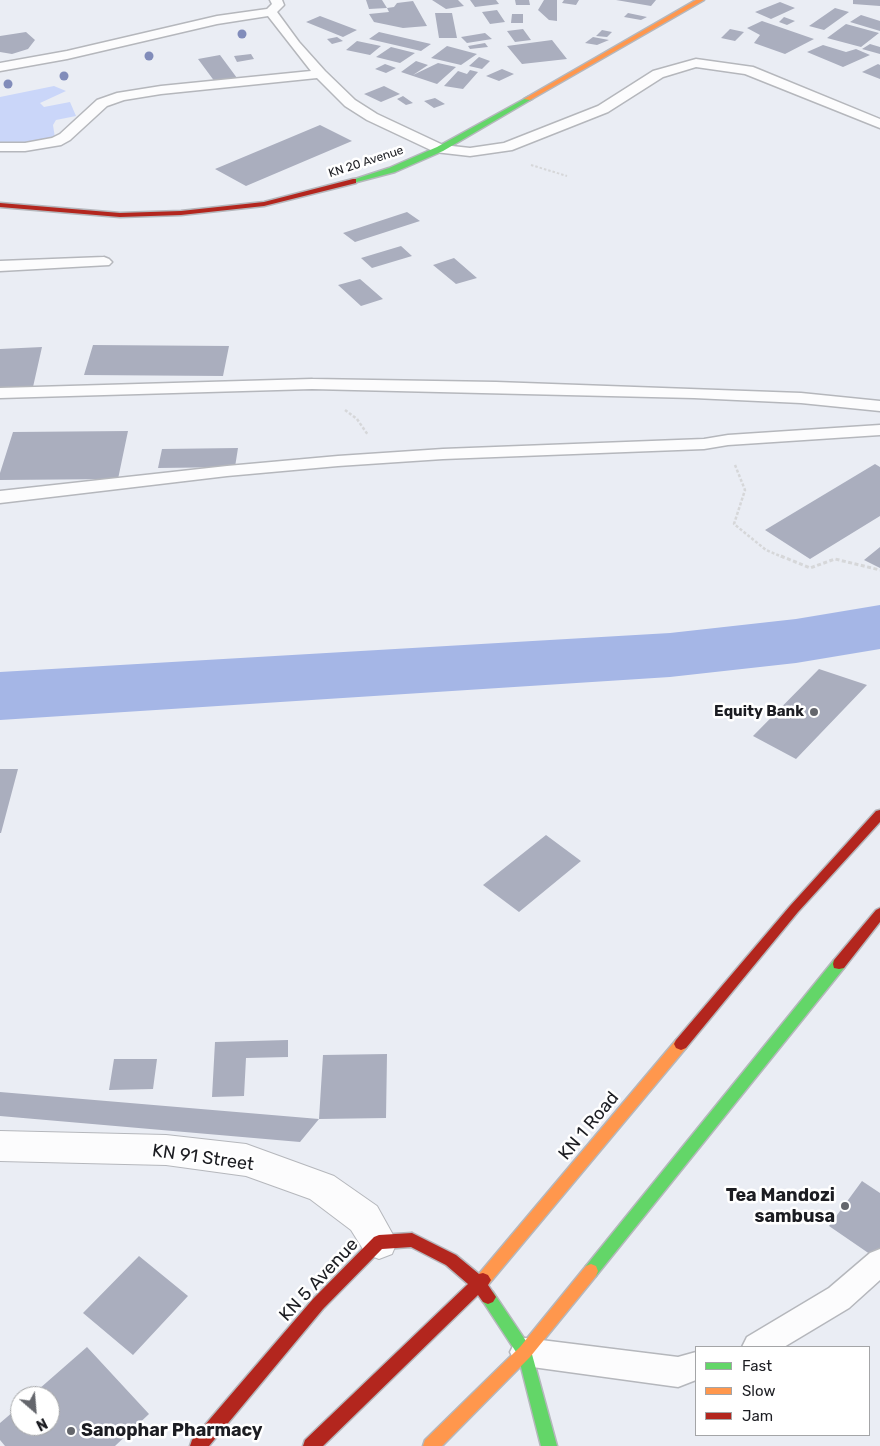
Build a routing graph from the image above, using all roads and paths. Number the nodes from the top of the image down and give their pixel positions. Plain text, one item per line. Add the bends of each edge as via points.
1 (702, 0) edge
2 (274, 6) edge
3 (0, 67) edge
4 (320, 74) junction
5 (880, 124) edge
6 (0, 147) edge
7 (440, 149) junction
8 (0, 205) edge
9 (104, 262) dead end
10 (0, 266) edge
11 (0, 393) edge
12 (880, 406) edge
13 (343, 408) dead end
14 (880, 430) edge
15 (728, 440) junction
16 (351, 460) junction
17 (0, 497) edge
18 (880, 570) edge
19 (880, 814) edge
20 (880, 913) edge
21 (0, 1146) edge
22 (379, 1242) junction
23 (880, 1262) edge
24 (479, 1284) junction
25 (759, 1346) edge
26 (525, 1352) junction
27 (695, 1366) edge
28 (198, 1446) edge
29 (311, 1446) edge
30 (431, 1446) edge
31 (549, 1446) edge

1 - 7 main road, KN 20 Avenue
2 - 3 lane via 67,55
2 - 4 lane via 295,45
4 - 6 lane via 122,96 102,103 56,142
4 - 7 lane via 372,117
5 - 7 lane via 748,70 696,63 658,74 603,109 508,147 470,152
7 - 8 main road, KN 20 Avenue via 392,170 301,196 246,206 120,215
9 - 10 lane
11 - 12 lane via 312,384 694,393
13 - 16 path via 357,419 371,440 353,445
14 - 15 lane
15 - 16 lane via 704,444
15 - 18 path via 736,472 745,490 734,524 766,550 810,568 835,559
16 - 17 lane
19 - 24 main road, KN 1 Road via 794,909
20 - 26 main road
21 - 22 street, KN 91 Street via 166,1150 246,1160 322,1187 364,1218
22 - 24 main road, KN 5 Avenue via 412,1240 451,1260
22 - 28 main road, KN 5 Avenue via 318,1304
23 - 25 lane via 839,1298
24 - 26 main road, KN 5 Avenue
24 - 29 main road, KN 1 Road
26 - 27 lane via 678,1372
26 - 30 main road
26 - 31 main road, KN 5 Avenue

